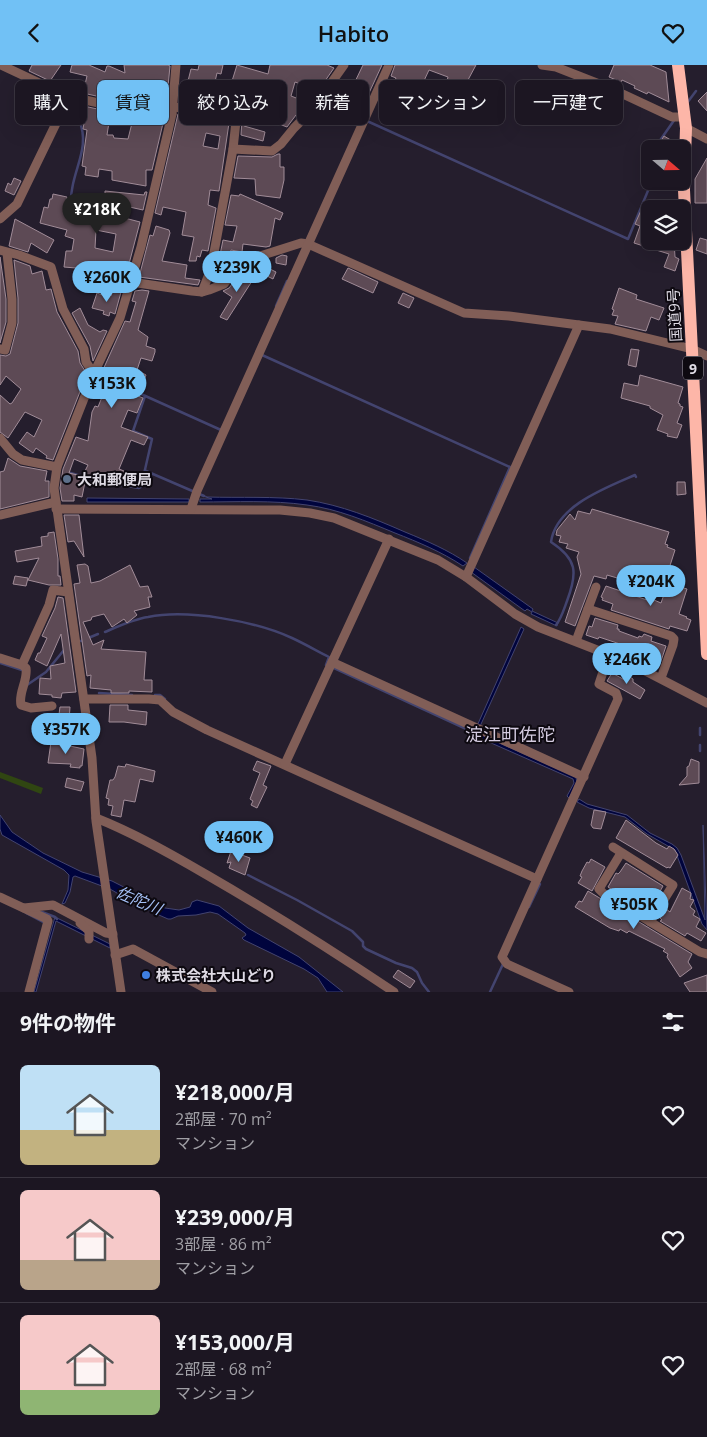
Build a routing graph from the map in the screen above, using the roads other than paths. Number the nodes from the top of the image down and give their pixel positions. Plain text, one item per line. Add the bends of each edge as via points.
1 (1, 65) edge
2 (176, 65) edge
3 (344, 65) edge
4 (389, 65) edge
5 (542, 65) edge
6 (678, 66) edge
7 (34, 80) edge
8 (87, 100) edge
9 (172, 110) junction
10 (685, 122) junction
11 (55, 125) edge
12 (707, 139) edge
13 (233, 149) junction
14 (0, 219) edge
15 (308, 244) junction
16 (4, 252) edge
17 (131, 282) junction
18 (202, 292) junction
19 (579, 325) junction
20 (0, 349) edge
21 (692, 349) junction
22 (707, 356) edge
23 (94, 374) junction
24 (0, 438) edge
25 (57, 467) junction
26 (56, 506) junction
27 (191, 509) junction
28 (0, 515) edge
29 (389, 539) junction
30 (466, 577) junction
31 (596, 587) dead end
32 (68, 592) junction
33 (588, 609) junction
34 (576, 641) junction
35 (609, 654) junction
36 (707, 654) edge
37 (0, 658) edge
38 (332, 662) junction
39 (22, 665) junction
40 (661, 678) junction
41 (84, 699) junction
42 (707, 703) edge
43 (52, 706) dead end
44 (285, 764) junction
45 (584, 777) junction
46 (96, 819) junction
47 (537, 879) junction
48 (0, 897) edge
49 (24, 908) junction
50 (78, 918) junction
51 (650, 922) junction
52 (112, 932) junction
53 (89, 936) dead end
54 (707, 954) edge
55 (116, 955) junction
56 (29, 992) edge
57 (121, 992) edge
58 (212, 992) edge
59 (394, 992) edge
60 (569, 992) edge

1 - 7 street
2 - 9 street
3 - 13 street via 312,110 272,151
4 - 15 street
5 - 10 street via 556,67 612,89
6 - 10 highway, 国道9号 / 9
8 - 9 street via 126,109
9 - 13 street via 195,109 234,118
9 - 17 street
10 - 12 street
10 - 21 highway, 国道9号 / 9 via 684,190
11 - 14 street via 17,204
13 - 18 street via 211,269
15 - 18 street via 301,243 241,262 224,284
15 - 19 street via 464,313
15 - 27 street
16 - 20 street via 12,299 12,323 5,350
16 - 23 street via 51,267 65,315
17 - 18 street
17 - 23 street via 115,333
19 - 21 street via 610,329
19 - 30 street
21 - 22 street
21 - 36 highway, 国道9号 / 9
23 - 25 street
24 - 25 street via 22,460
25 - 26 street
26 - 27 street
26 - 28 street
26 - 32 street
27 - 29 street via 310,513 334,518
29 - 30 street
29 - 38 street
30 - 34 street via 515,614 538,627
31 - 33 street
32 - 39 street via 53,589
32 - 41 street
33 - 34 street
33 - 40 street via 671,636 674,639
34 - 35 street
35 - 40 street
35 - 45 street via 599,684 616,693 618,699
37 - 39 street
38 - 44 street
38 - 45 street
39 - 43 street via 27,675 20,697 21,705 31,708
40 - 42 street
41 - 44 street via 160,700 173,713 206,730
41 - 46 street
44 - 47 street
45 - 47 street
46 - 52 street
46 - 59 street via 179,859 264,908
47 - 60 street via 502,957 507,964
48 - 49 street
49 - 50 street via 53,905
49 - 56 street via 48,921
50 - 52 street via 106,933
50 - 53 street
51 - 51 street via 599,889 617,850 673,885
51 - 54 street
52 - 55 street
55 - 57 street
55 - 58 street via 133,949

